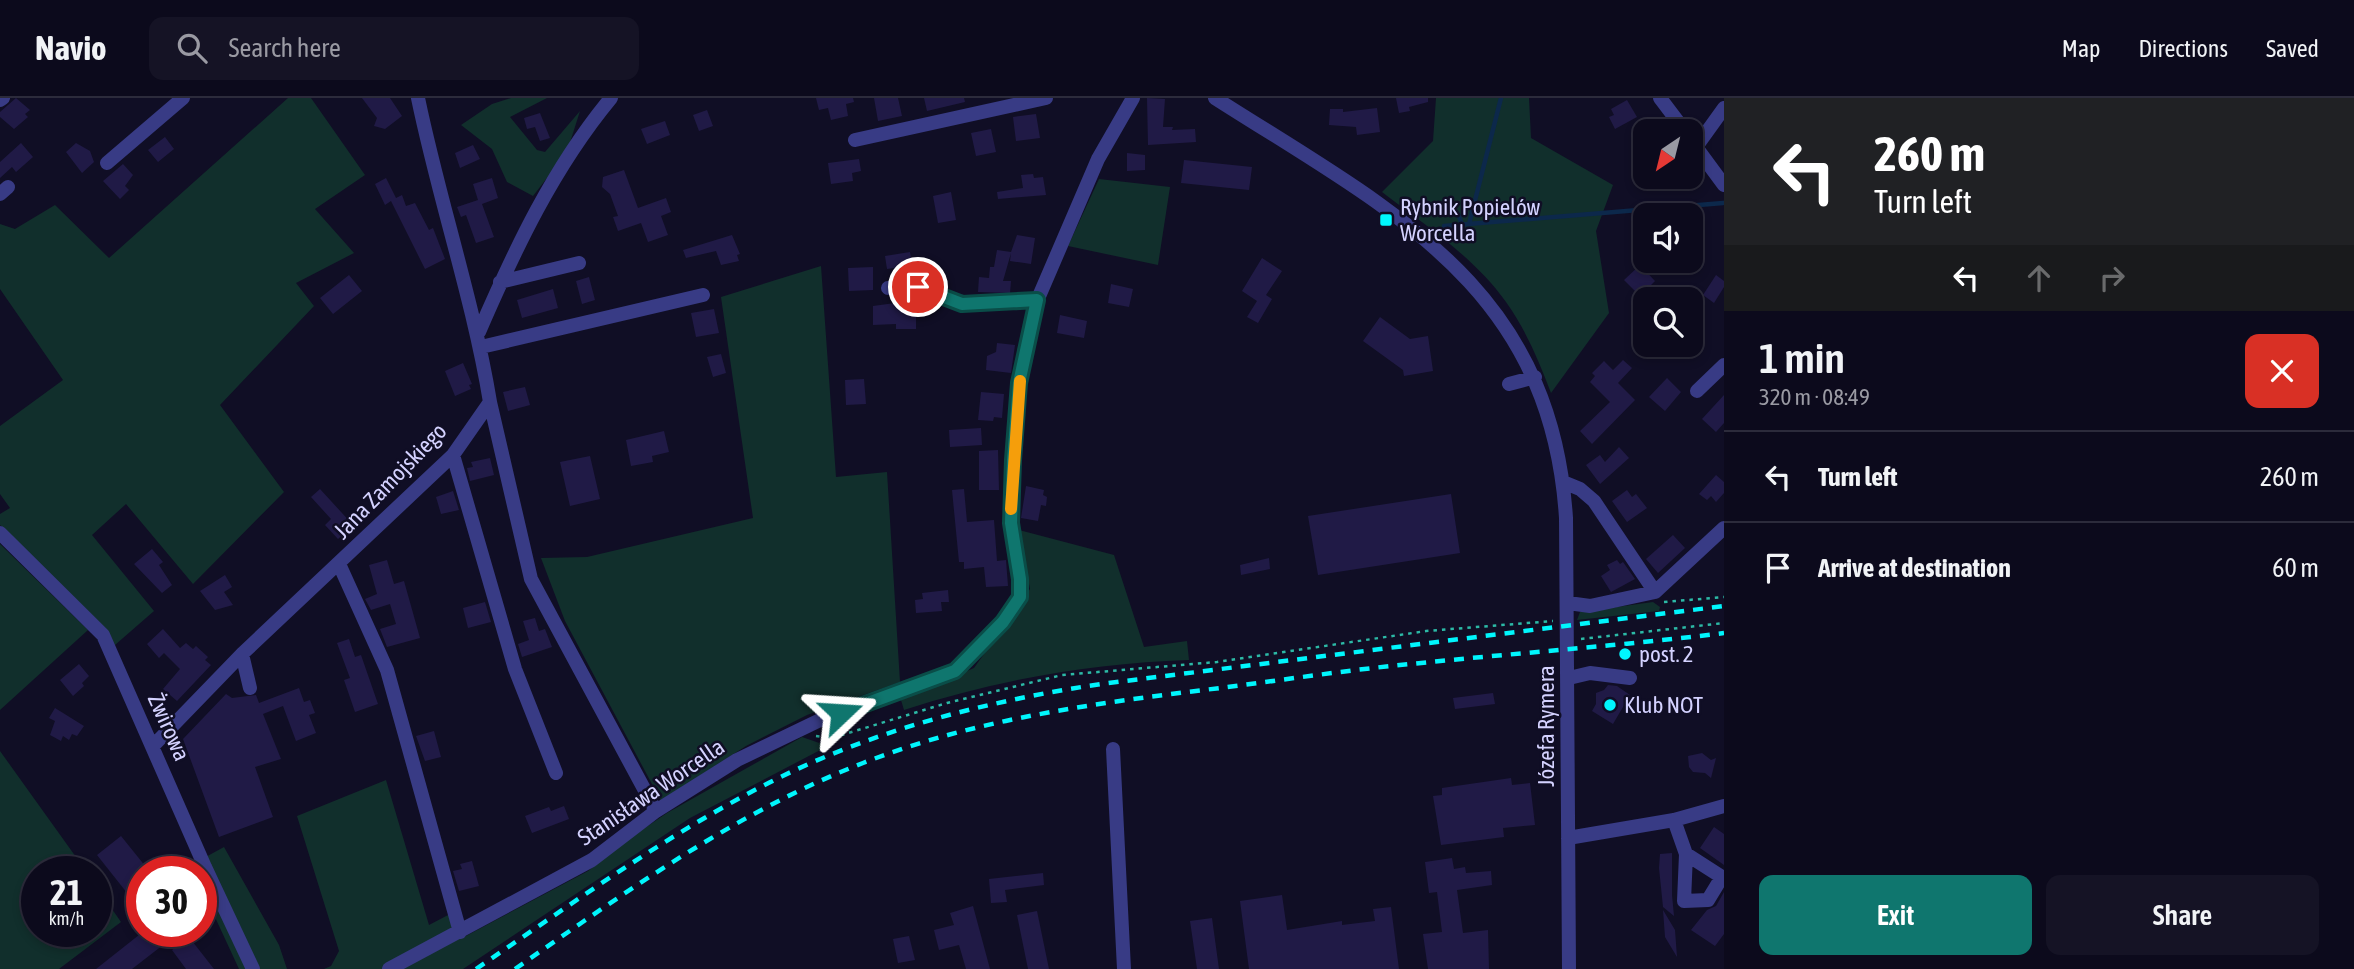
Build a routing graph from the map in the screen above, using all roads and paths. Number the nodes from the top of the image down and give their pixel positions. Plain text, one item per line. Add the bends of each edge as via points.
1 (183, 98) edge
2 (418, 98) edge
3 (611, 98) edge
4 (1046, 98) edge
5 (1133, 98) edge
6 (1215, 98) edge
7 (1660, 98) edge
8 (1237, 104) edge
9 (1724, 108) edge
10 (1676, 119) edge
11 (1703, 132) edge
12 (855, 140) dead end
13 (1703, 157) edge
14 (107, 163) dead end
15 (1724, 185) edge
16 (579, 263) dead end
17 (500, 282) junction
18 (888, 288) dead end
19 (703, 295) dead end
20 (1037, 300) junction
21 (479, 332) junction
22 (481, 347) junction
23 (1724, 365) edge
24 (1535, 377) junction
25 (1509, 384) dead end
26 (1697, 391) dead end
27 (490, 402) junction
28 (453, 455) junction
29 (1563, 482) junction
30 (1724, 528) edge
31 (0, 533) edge
32 (340, 564) junction
33 (1655, 592) junction
34 (1724, 597) edge
35 (1687, 601) dead end
36 (1568, 611) junction
37 (1724, 623) edge
38 (1569, 641) junction
39 (242, 654) junction
40 (1569, 678) junction
41 (1630, 678) dead end
42 (250, 688) dead end
43 (796, 732) junction
44 (153, 746) junction
45 (1113, 749) dead end
46 (555, 773) dead end
47 (1724, 806) edge
48 (656, 811) junction
49 (1674, 820) junction
50 (1569, 838) junction
51 (1686, 854) dead end
52 (460, 932) junction
53 (253, 969) edge
54 (389, 969) edge
55 (1124, 969) edge
56 (1569, 969) edge

1 - 14 street
2 - 21 street via 436,182
3 - 17 street via 530,218
4 - 12 street
5 - 20 street, Stanisława Worcella via 1098,159
6 - 8 street, Józefa Rymera
7 - 10 street
8 - 24 street, Józefa Rymera via 1438,248 1497,312
9 - 11 street
13 - 15 street
16 - 17 street
17 - 21 street
18 - 20 street via 918,287 962,304
19 - 22 street
20 - 43 street, Stanisława Worcella via 1019,383 1013,460 1011,523 1020,597 1003,622 955,671
21 - 22 street
22 - 27 street
23 - 26 street
24 - 25 street
24 - 29 street, Józefa Rymera
27 - 28 street, Jana Zamojskiego
27 - 48 street via 531,579
28 - 32 street, Jana Zamojskiego
28 - 46 street via 515,669
29 - 33 street via 1594,500
29 - 36 street, Józefa Rymera
30 - 33 street
31 - 44 street, Żwirowa via 103,635
32 - 39 street, Jana Zamojskiego
32 - 52 street via 387,670
33 - 36 street
34 - 35 path
36 - 38 street, Józefa Rymera
36 - 43 path via 1217,662 1062,675 832,738
37 - 38 path
38 - 40 street, Józefa Rymera
39 - 42 street
39 - 44 street, Jana Zamojskiego
40 - 41 street via 1590,673
40 - 50 street, Józefa Rymera
43 - 48 street, Stanisława Worcella via 737,760
44 - 53 street, Żwirowa
45 - 55 street
47 - 49 street
48 - 52 street, Stanisława Worcella via 592,860
49 - 50 street
49 - 51 street
50 - 56 street, Józefa Rymera
52 - 54 street, Stanisława Worcella

